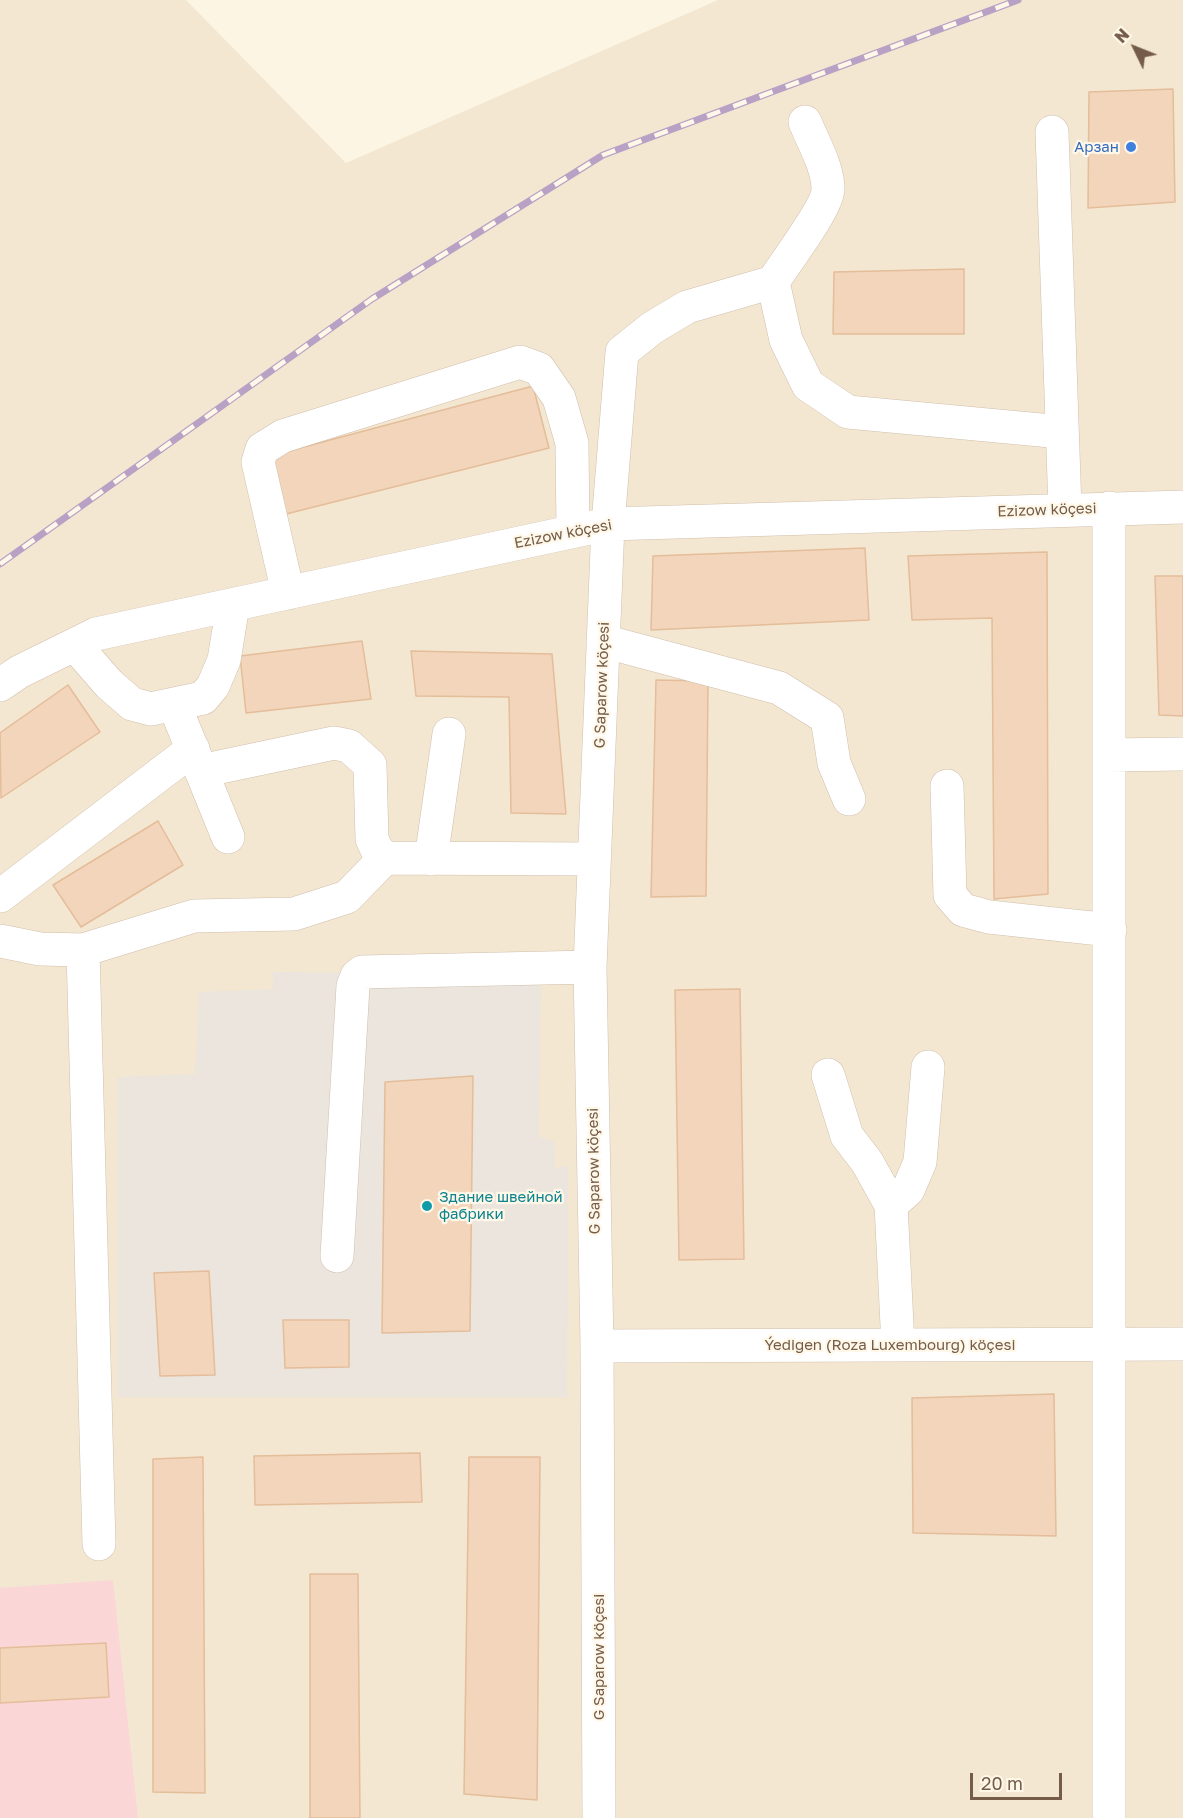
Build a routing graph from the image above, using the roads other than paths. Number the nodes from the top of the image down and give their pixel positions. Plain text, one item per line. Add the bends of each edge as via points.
1 (805, 122) dead end
2 (1052, 132) dead end
3 (773, 282) junction
4 (1062, 432) junction
5 (1183, 507) edge
6 (1109, 508) junction
7 (1065, 509) junction
8 (608, 524) junction
9 (573, 531) junction
10 (288, 593) junction
11 (233, 604) junction
12 (603, 641) junction
13 (75, 645) junction
14 (0, 685) edge
15 (174, 704) junction
16 (449, 734) dead end
17 (1183, 754) edge
18 (1109, 755) junction
19 (197, 760) junction
20 (947, 786) dead end
21 (849, 799) dead end
22 (228, 837) dead end
23 (385, 858) junction
24 (431, 859) junction
25 (594, 859) junction
26 (0, 896) edge
27 (1110, 930) junction
28 (0, 941) edge
29 (83, 950) junction
30 (590, 967) junction
31 (928, 1067) dead end
32 (828, 1075) dead end
33 (891, 1205) junction
34 (337, 1256) dead end
35 (1111, 1344) junction
36 (1183, 1344) edge
37 (898, 1345) junction
38 (597, 1346) junction
39 (99, 1544) dead end
40 (599, 1818) edge
41 (1109, 1818) edge

1 - 3 street via 826,174 828,191
2 - 4 street
3 - 4 street via 786,340 808,385 848,412
3 - 8 street, G Saparow köçesi via 687,307 622,352
4 - 7 street
5 - 6 street, Ezizow köçesi
6 - 7 street, Ezizow köçesi
6 - 18 street
7 - 8 street, Ezizow köçesi
8 - 9 street, Ezizow köçesi
8 - 12 street, G Saparow köçesi
9 - 10 street, Ezizow köçesi
9 - 10 street via 572,443 559,398 539,369 520,362 283,436 262,449 258,462
10 - 11 street, Ezizow köçesi
11 - 13 street, Ezizow köçesi via 96,634
11 - 15 street via 224,660 213,686 203,698
12 - 21 street via 779,688 826,718 834,763
12 - 25 street, G Saparow köçesi
13 - 14 street, Ezizow köçesi
13 - 15 street via 132,704 151,709
15 - 19 street
16 - 24 street
17 - 18 street
18 - 27 street
19 - 22 street
19 - 23 street via 334,743 349,746 370,765 372,839
19 - 26 street
20 - 27 street via 950,895 963,910 989,917
23 - 24 street
23 - 29 street via 347,897 294,914 194,916
24 - 25 street
25 - 30 street, G Saparow köçesi
27 - 35 street
28 - 29 street via 40,949
29 - 39 street
30 - 34 street via 362,972 357,976 353,986
30 - 38 street, G Saparow köçesi
31 - 33 street via 920,1162 908,1190
32 - 33 street via 847,1136
33 - 37 street
35 - 36 street, Ýedigen (Roza Luxembourg) köçesi
35 - 37 street, Ýedigen (Roza Luxembourg) köçesi
35 - 41 street
37 - 38 street, Ýedigen (Roza Luxembourg) köçesi
38 - 40 street, G Saparow köçesi

